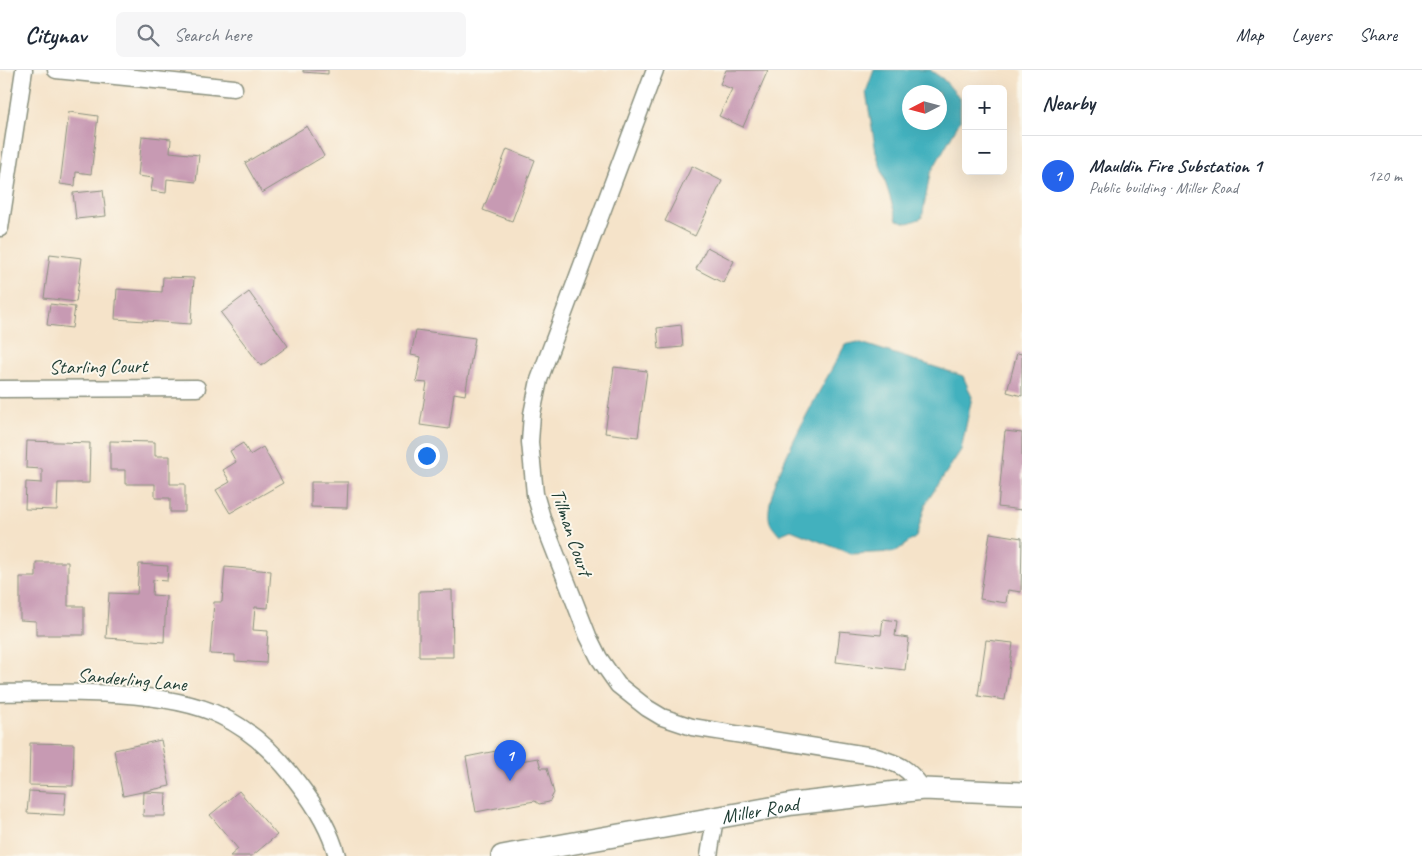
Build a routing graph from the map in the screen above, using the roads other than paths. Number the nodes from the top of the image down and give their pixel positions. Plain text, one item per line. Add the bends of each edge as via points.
1 (24, 70) edge
2 (56, 70) edge
3 (655, 70) edge
4 (234, 88) dead end
5 (0, 228) edge
6 (197, 388) dead end
7 (0, 389) edge
8 (0, 693) edge
9 (924, 789) junction
10 (1022, 793) edge
11 (715, 818) junction
12 (337, 856) edge
13 (502, 856) edge
14 (709, 856) edge

1 - 5 street
2 - 4 street
3 - 9 street, Tillman Court via 539,380 530,442 532,474 543,521 599,658 618,685 647,708 692,727 873,756 901,764
6 - 7 street, Starling Court
8 - 12 street, Sanderling Lane via 146,697 192,705 221,716 269,749 290,772 325,825
9 - 10 street, Miller Road
9 - 11 street, Miller Road via 793,804
11 - 13 street, Miller Road
11 - 14 street

